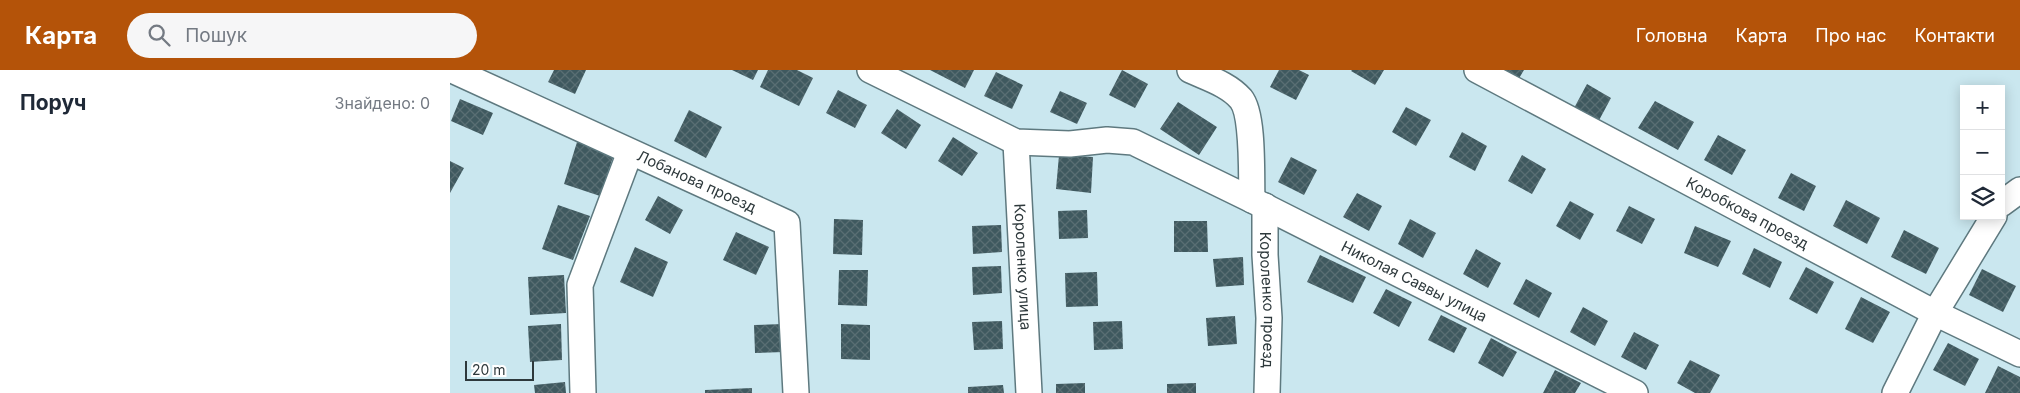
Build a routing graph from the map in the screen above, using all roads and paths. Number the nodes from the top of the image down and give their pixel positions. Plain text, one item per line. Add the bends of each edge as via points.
1 (452, 70) edge
2 (870, 70) edge
3 (1190, 70) edge
4 (1477, 70) edge
5 (1016, 142) junction
6 (630, 152) junction
7 (2020, 190) edge
8 (2005, 201) edge
9 (1258, 203) junction
10 (1992, 220) edge
11 (1935, 313) junction
12 (2020, 354) edge
13 (583, 393) edge
14 (796, 393) edge
15 (1029, 393) edge
16 (1267, 393) edge
17 (1636, 393) edge
18 (1895, 393) edge

1 - 6 street, Лобанова проезд
2 - 5 street
3 - 9 street, Короленко проезд via 1228,87 1242,101 1250,131
4 - 11 street, Коробкова проезд
5 - 9 street, Николая Саввы улица via 1133,142
5 - 15 street, Короленко улица
6 - 13 street via 580,285
6 - 14 street, Лобанова проезд via 787,223
7 - 8 street
9 - 16 street, Короленко проезд via 1269,318
9 - 17 street, Николая Саввы улица
10 - 11 street
11 - 12 street, Коробкова проезд
11 - 18 street

